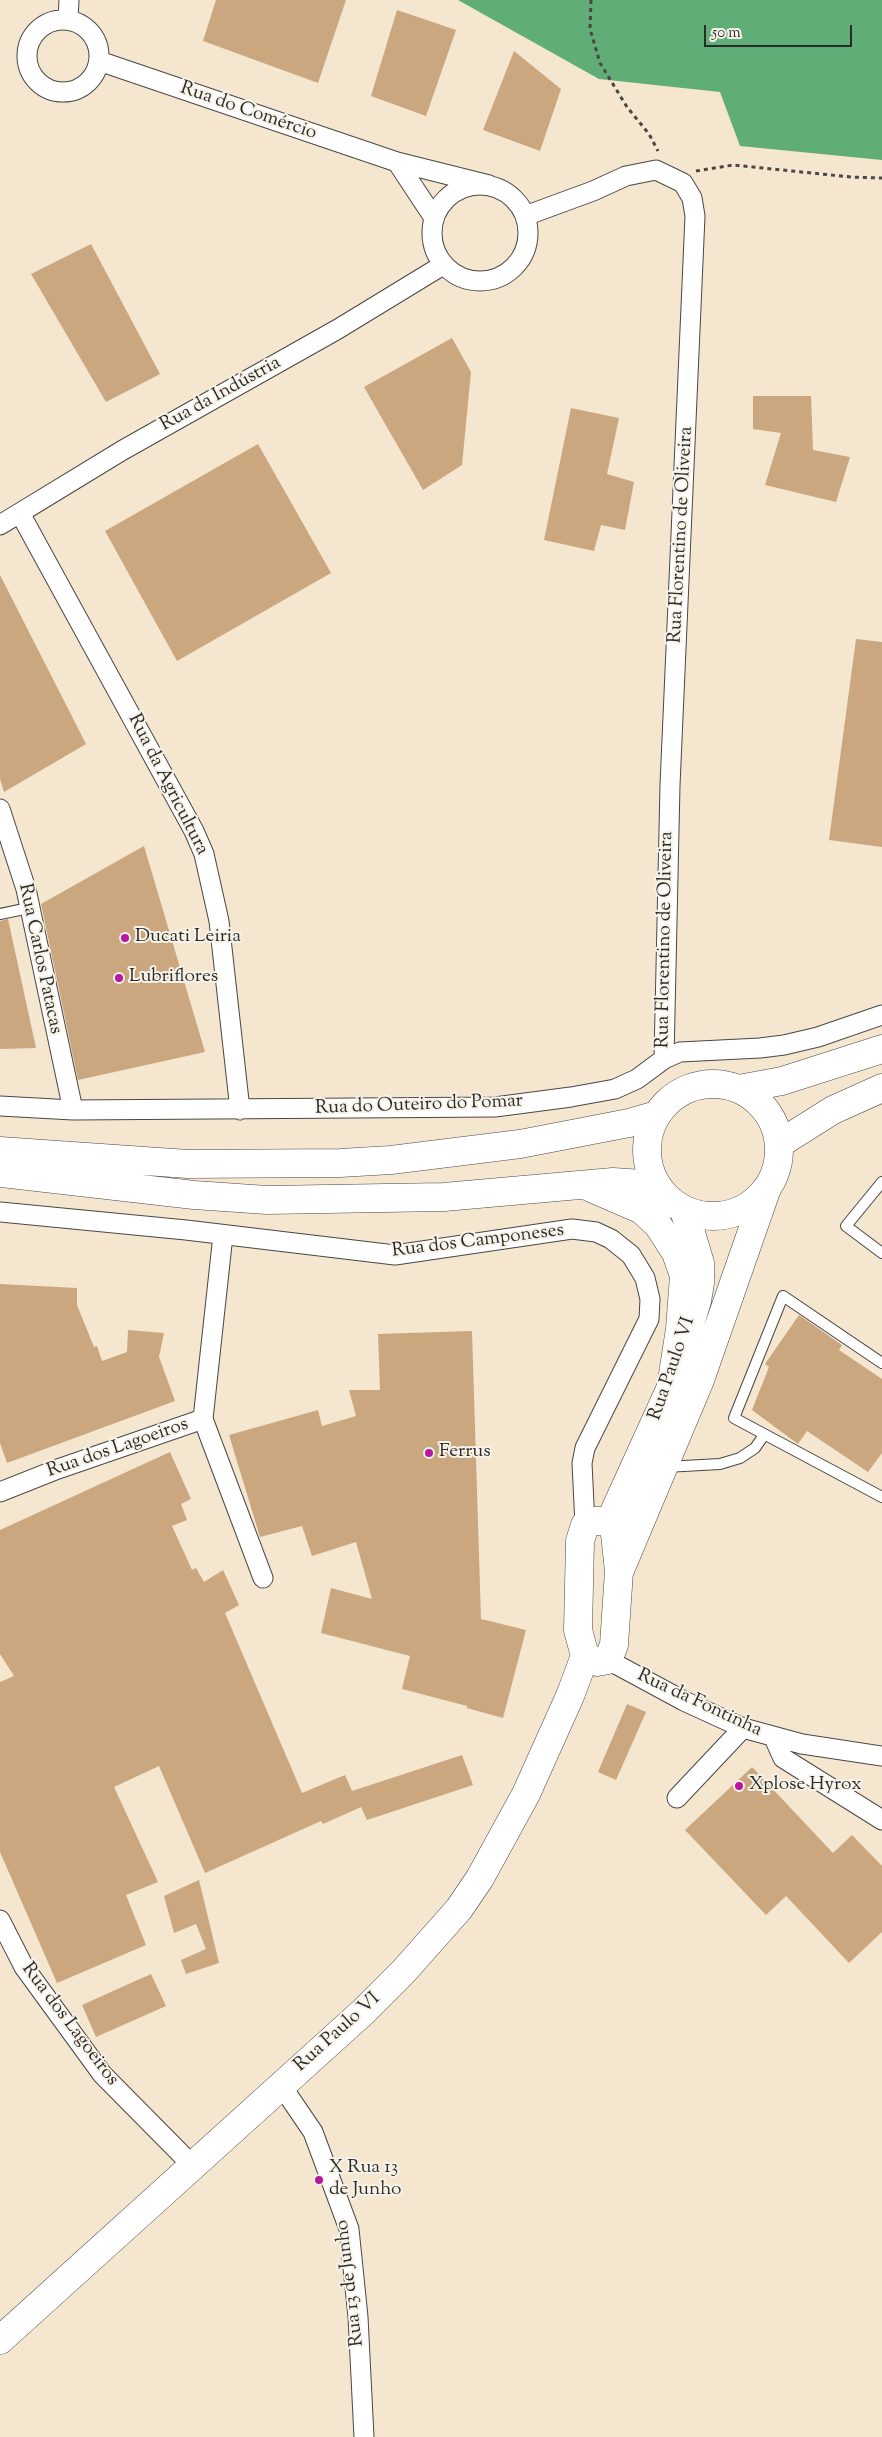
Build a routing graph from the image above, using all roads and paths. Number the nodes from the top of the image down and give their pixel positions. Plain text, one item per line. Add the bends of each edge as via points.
1 (69, 0) edge
2 (591, 0) edge
3 (68, 20) junction
4 (100, 61) junction
5 (397, 162) junction
6 (670, 175) junction
7 (882, 178) edge
8 (489, 185) junction
9 (525, 216) junction
10 (434, 218) junction
11 (443, 264) junction
12 (21, 514) junction
13 (0, 525) edge
14 (0, 809) edge
15 (30, 908) junction
16 (0, 914) edge
17 (882, 1015) edge
18 (882, 1049) edge
19 (664, 1059) junction
20 (882, 1088) edge
21 (739, 1089) junction
22 (0, 1106) edge
23 (73, 1110) junction
24 (240, 1110) junction
25 (657, 1115) junction
26 (779, 1144) junction
27 (0, 1151) edge
28 (0, 1172) edge
29 (882, 1182) edge
30 (578, 1183) junction
31 (656, 1185) junction
32 (766, 1191) junction
33 (684, 1210) junction
34 (0, 1212) edge
35 (222, 1234) junction
36 (882, 1253) edge
37 (882, 1363) edge
38 (671, 1387) junction
39 (203, 1419) junction
40 (764, 1435) junction
41 (664, 1467) junction
42 (0, 1492) edge
43 (882, 1497) edge
44 (598, 1523) junction
45 (619, 1571) junction
46 (263, 1578) dead end
47 (597, 1658) junction
48 (743, 1728) junction
49 (774, 1738) junction
50 (882, 1756) edge
51 (677, 1798) dead end
52 (882, 1820) edge
53 (0, 1920) edge
54 (281, 2085) junction
55 (192, 2165) junction
56 (0, 2340) edge
57 (364, 2437) edge

1 - 3 street
2 - 6 path via 590,30 600,62 627,107 649,134
3 - 4 street via 87,29 96,41
3 - 4 street via 46,24 36,32 27,58 31,72 50,90 64,92 86,85
4 - 5 street, Rua do Comércio
5 - 8 street, Rua do Comércio
5 - 10 street
6 - 7 path via 733,165
6 - 9 street via 656,170 641,172
6 - 19 street, Rua Florentino de Oliveira via 683,183 692,198 695,216 670,785
8 - 9 street via 505,191
8 - 10 street via 475,185 456,191 440,205
9 - 11 street via 526,246 521,259 504,274 483,281 468,280
10 - 11 street via 431,234
11 - 12 street, Rua da Indústria via 338,329 123,450
12 - 13 street, Rua da Indústria
12 - 24 street, Rua da Agricultura via 204,854 219,921
14 - 15 street, Rua Carlos Patacas
15 - 16 lane
15 - 23 street, Rua Carlos Patacas
17 - 19 street, Rua do Outeiro do Pomar via 784,1045 680,1052
18 - 21 main road via 782,1081
19 - 24 street, Rua do Outeiro do Pomar via 637,1079 615,1089 495,1107
20 - 26 main road via 833,1110
21 - 25 main road via 721,1084 702,1085 677,1095
21 - 26 main road via 767,1111
22 - 23 street, Rua do Outeiro do Pomar
23 - 24 street, Rua do Outeiro do Pomar
25 - 27 main road via 629,1124 520,1144 340,1163 188,1164
25 - 31 main road via 649,1132 646,1150
26 - 32 main road via 779,1161
28 - 30 main road via 194,1195 267,1200 444,1197
29 - 36 lane via 846,1226
30 - 31 main road
30 - 38 main road via 642,1210 658,1225 676,1254 684,1276
31 - 33 main road via 673,1204
32 - 33 main road via 749,1206 728,1215 706,1216
32 - 41 main road via 700,1380
33 - 38 main road, Rua Paulo VI via 700,1263 700,1283
34 - 35 street, Rua dos Camponeses
35 - 39 street, Rua dos Lagoeiros
35 - 44 street, Rua dos Camponeses via 395,1255 572,1229 596,1232 631,1254 645,1278 650,1298 649,1319 585,1448 582,1463
37 - 40 lane via 783,1296 734,1418
38 - 44 main road, Rua Paulo VI
39 - 42 street, Rua dos Lagoeiros
39 - 46 street
40 - 41 lane via 755,1448 740,1458 720,1464
40 - 43 lane
41 - 45 main road
44 - 45 main road, Rua Paulo VI via 615,1534
44 - 47 main road, Rua Paulo VI via 580,1541 577,1590 578,1630
45 - 47 main road, Rua Paulo VI via 614,1645
47 - 48 street, Rua da Fontinha
47 - 54 main road, Rua Paulo VI via 480,1878 459,1909 404,1972
48 - 49 street, Rua da Fontinha
48 - 51 street
49 - 50 street, Rua da Fontinha
49 - 52 street via 783,1758
53 - 55 street, Rua dos Lagoeiros via 24,1967 102,2074
54 - 55 main road, Rua Paulo VI
54 - 57 street, Rua 13 de Junho via 313,2132 349,2229 358,2317
55 - 56 main road, Rua Paulo VI

